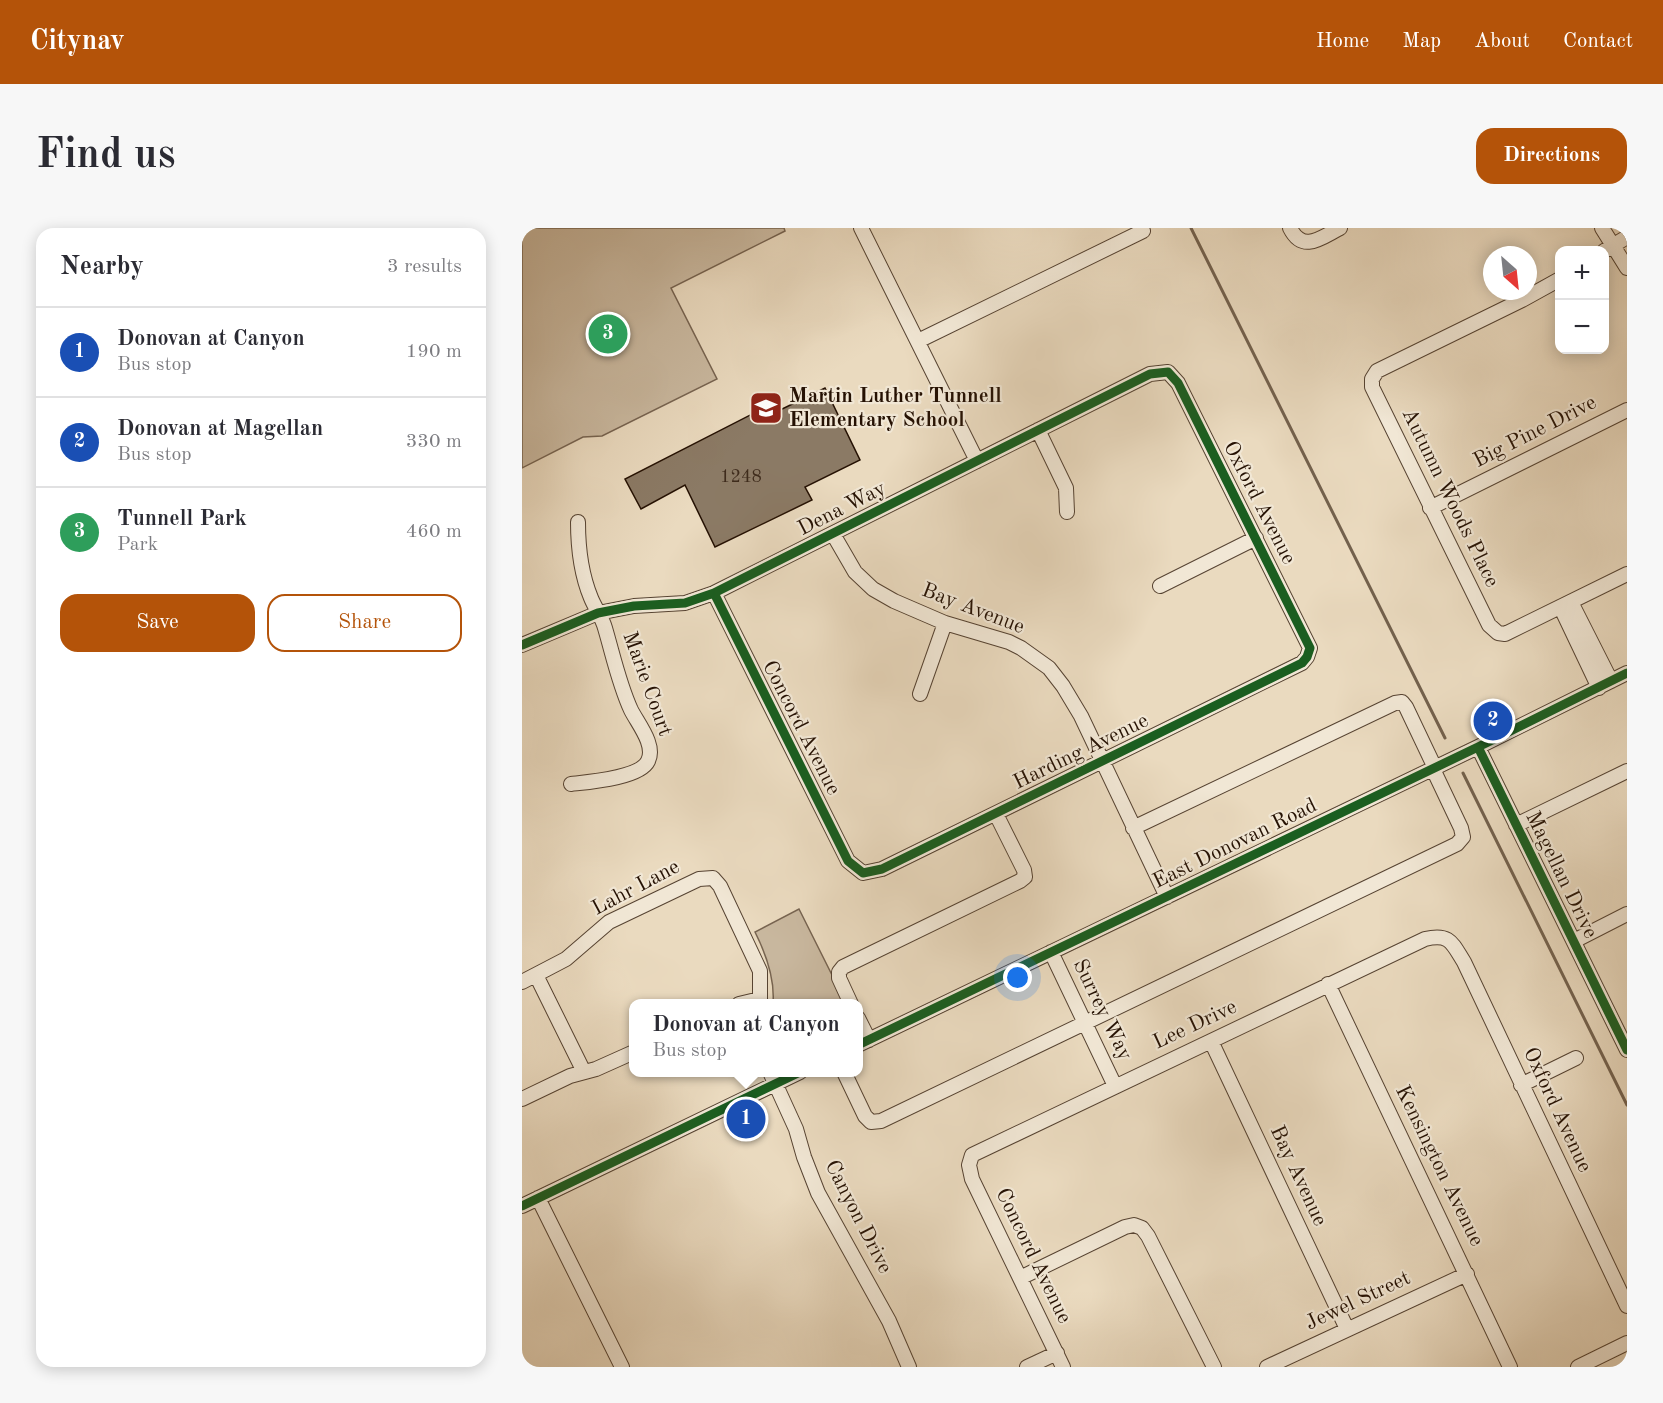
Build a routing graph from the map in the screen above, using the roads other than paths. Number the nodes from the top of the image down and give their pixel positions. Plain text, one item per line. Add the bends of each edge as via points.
1 (861, 228) edge
2 (1290, 228) edge
3 (1340, 228) edge
4 (1602, 228) edge
5 (1143, 231) dead end
6 (1627, 237) edge
7 (1608, 246) edge
8 (1609, 248) edge
9 (1627, 268) edge
10 (1555, 282) edge
11 (918, 341) junction
12 (1168, 372) joint
13 (1627, 410) edge
14 (1038, 430) junction
15 (977, 461) junction
16 (1430, 508) junction
17 (1067, 512) dead end
18 (578, 522) dead end
19 (833, 534) junction
20 (1256, 538) junction
21 (1627, 574) edge
22 (1160, 586) dead end
23 (714, 593) junction
24 (1566, 605) junction
25 (598, 613) junction
26 (945, 623) junction
27 (522, 645) edge
28 (1309, 653) joint
29 (1627, 674) edge
30 (1605, 684) junction
31 (920, 694) dead end
32 (1478, 747) junction
33 (1101, 762) junction
34 (1434, 768) junction
35 (1627, 771) edge
36 (571, 784) dead end
37 (996, 814) junction
38 (1516, 825) junction
39 (1133, 828) junction
40 (863, 873) joint
41 (1167, 897) junction
42 (1627, 915) edge
43 (1444, 936) joint
44 (1574, 941) junction
45 (1051, 952) junction
46 (536, 975) junction
47 (522, 982) edge
48 (1328, 984) junction
49 (760, 999) edge
50 (849, 999) edge
51 (1085, 1023) junction
52 (1211, 1041) junction
53 (864, 1042) edge
54 (1627, 1050) edge
55 (629, 1054) edge
56 (1576, 1058) dead end
57 (584, 1072) junction
58 (846, 1077) edge
59 (773, 1078) edge
60 (1521, 1085) junction
61 (1115, 1086) junction
62 (522, 1099) edge
63 (969, 1162) joint
64 (538, 1198) junction
65 (522, 1206) edge
66 (1467, 1274) junction
67 (1020, 1278) junction
68 (1627, 1306) edge
69 (1347, 1329) junction
70 (1627, 1343) edge
71 (1057, 1353) junction
72 (622, 1367) edge
73 (909, 1367) edge
74 (1027, 1367) edge
75 (1063, 1367) edge
76 (1215, 1367) edge
77 (1267, 1367) edge
78 (1510, 1367) edge
79 (1578, 1367) edge

1 - 11 street
2 - 3 street via 1305,243
4 - 7 street
5 - 11 street
6 - 8 street
8 - 9 street
10 - 16 street, Autumn Woods Place via 1377,371 1372,379 1372,387
11 - 15 street
12 - 14 street, Dena Way via 1150,374
12 - 20 street, Oxford Avenue via 1178,383
13 - 16 street, Big Pine Drive
14 - 15 street, Dena Way
14 - 17 street via 1066,488
15 - 19 street, Dena Way
16 - 24 street, Autumn Woods Place via 1489,625 1498,633 1505,634
18 - 25 street via 578,552
19 - 23 street, Dena Way
19 - 26 street, Bay Avenue via 855,572 873,589
20 - 22 street
20 - 28 street, Oxford Avenue via 1309,643
21 - 24 street
23 - 25 street, Dena Way via 685,603
23 - 40 street, Concord Avenue via 848,861
24 - 30 street
25 - 27 street, Dena Way
25 - 36 street, Marie Court via 626,698 650,753 648,762 636,771
26 - 31 street
26 - 33 street, Bay Avenue via 1009,642 1048,668 1081,716
28 - 33 street, Harding Avenue via 1302,663
29 - 30 street, East Donovan Road
30 - 32 street, East Donovan Road
32 - 34 street, East Donovan Road
32 - 38 street, Magellan Drive
33 - 37 street, Harding Avenue
33 - 39 street, Bay Avenue
34 - 39 street via 1406,707 1402,702 1395,703
34 - 41 street, East Donovan Road
34 - 51 street via 1461,828 1463,837 1457,844
35 - 38 street
37 - 40 street, Harding Avenue via 882,869
37 - 50 street via 1025,877 843,967 839,978
38 - 44 street, Magellan Drive
39 - 41 street, Bay Avenue
41 - 45 street, East Donovan Road
42 - 44 street
43 - 48 street, Lee Drive via 1425,939
43 - 60 street, Oxford Avenue via 1464,962
44 - 54 street, Magellan Drive
45 - 51 street, Surrey Way
45 - 53 street, East Donovan Road
46 - 47 street, Lahr Lane
46 - 49 street, Lahr Lane via 566,959 609,922 699,879 712,878 720,886 760,971
46 - 57 street
48 - 52 street, Lee Drive
48 - 66 street, Kensington Avenue
51 - 58 street via 881,1120 872,1122 865,1116
51 - 61 street, Surrey Way
52 - 61 street, Lee Drive
52 - 69 street, Bay Avenue
55 - 57 street
56 - 60 street
57 - 62 street
59 - 64 street
59 - 73 street, Canyon Drive via 796,1128 818,1193 889,1321
60 - 68 street, Oxford Avenue
61 - 63 street, Lee Drive via 972,1155
63 - 67 street, Concord Avenue via 972,1179
64 - 65 street
64 - 72 street
66 - 69 street, Jewel Street
66 - 78 street, Kensington Avenue
67 - 71 street, Concord Avenue
67 - 76 street via 1125,1227 1142,1228
69 - 77 street, Jewel Street
70 - 79 street
71 - 74 street
71 - 75 street, Concord Avenue

